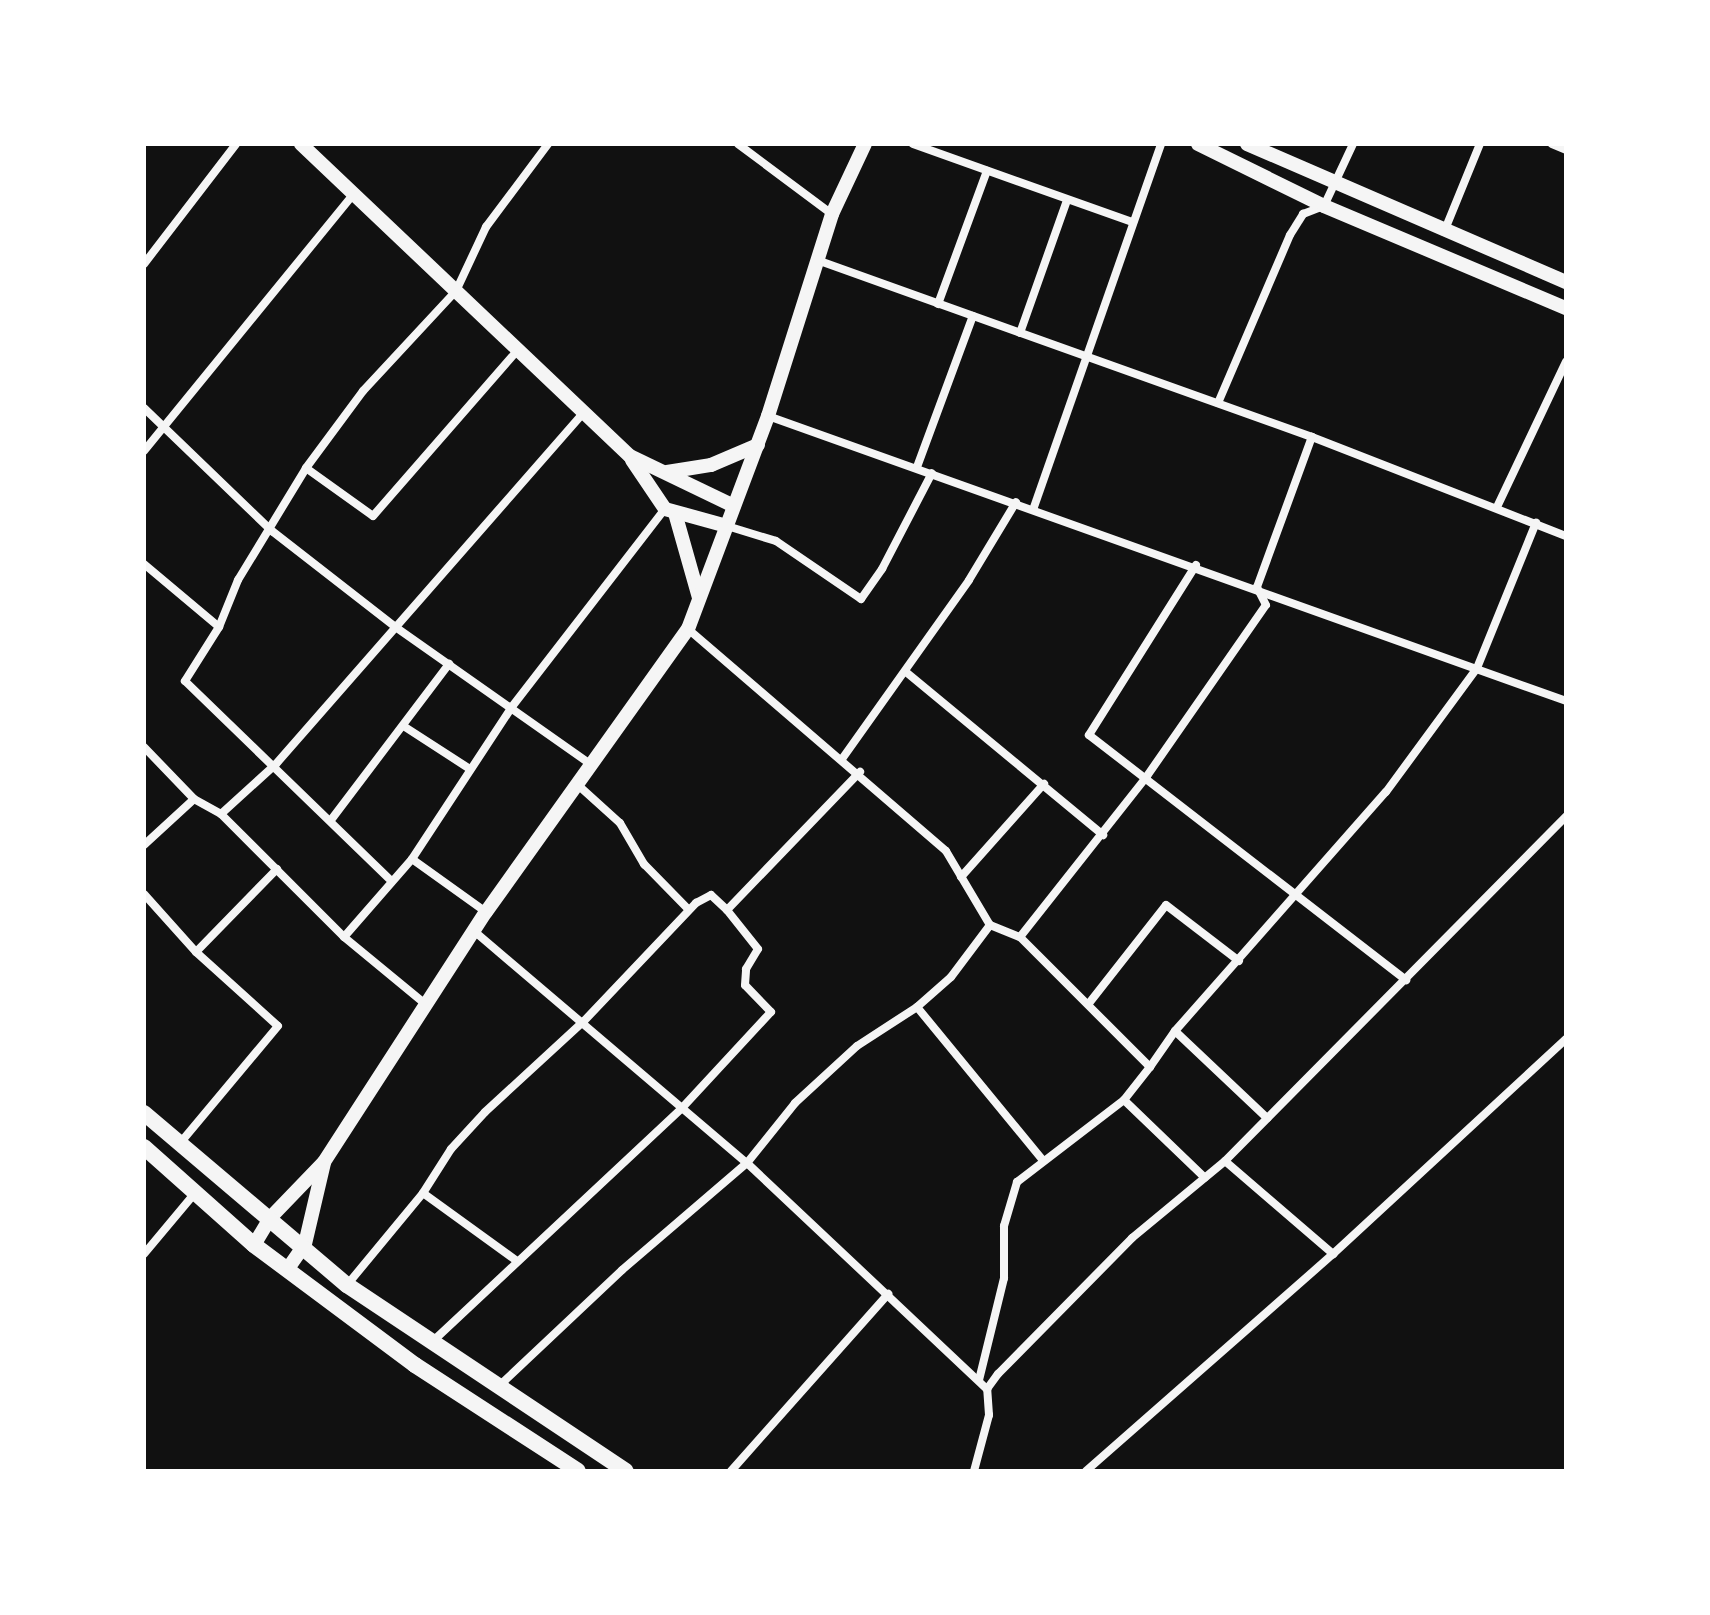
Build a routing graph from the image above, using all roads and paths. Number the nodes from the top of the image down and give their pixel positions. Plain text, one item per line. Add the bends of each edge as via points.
1 (236, 144) edge
2 (301, 144) edge
3 (548, 144) edge
4 (738, 144) edge
5 (865, 144) edge
6 (913, 144) edge
7 (1161, 144) edge
8 (1198, 144) edge
9 (1247, 144) edge
10 (1353, 144) edge
11 (1480, 144) edge
12 (1552, 144) edge
13 (1566, 150) edge
14 (987, 171) junction
15 (1336, 184) junction
16 (353, 195) junction
17 (1067, 200) junction
18 (1324, 206) junction
19 (832, 214) junction
20 (1132, 222) junction
21 (1444, 232) junction
22 (817, 260) junction
23 (144, 264) edge
24 (1566, 282) edge
25 (456, 291) junction
26 (938, 304) junction
27 (1566, 308) edge
28 (973, 316) junction
29 (1020, 333) junction
30 (517, 351) junction
31 (1090, 356) junction
32 (1566, 362) edge
33 (1218, 403) junction
34 (144, 408) edge
35 (581, 415) junction
36 (768, 416) junction
37 (162, 430) junction
38 (1312, 437) junction
39 (758, 445) junction
40 (144, 451) edge
41 (630, 456) junction
42 (917, 467) junction
43 (306, 468) junction
44 (659, 473) junction
45 (932, 473) junction
46 (1016, 502) junction
47 (734, 506) junction
48 (1034, 507) junction
49 (1497, 507) junction
50 (670, 511) junction
51 (1536, 523) junction
52 (727, 526) junction
53 (272, 531) junction
54 (744, 531) junction
55 (1566, 536) edge
56 (144, 564) edge
57 (1196, 565) junction
58 (1257, 587) junction
59 (699, 598) junction
60 (394, 626) junction
61 (219, 627) junction
62 (688, 629) junction
63 (449, 664) junction
64 (1477, 668) junction
65 (906, 672) junction
66 (1566, 701) edge
67 (511, 708) junction
68 (405, 727) junction
69 (144, 747) edge
70 (842, 759) junction
71 (276, 764) junction
72 (593, 766) junction
73 (470, 769) junction
74 (860, 772) junction
75 (1147, 776) junction
76 (1044, 784) junction
77 (579, 786) junction
78 (194, 799) junction
79 (221, 814) junction
80 (1566, 816) edge
81 (331, 820) junction
82 (1103, 835) junction
83 (144, 845) edge
84 (412, 859) junction
85 (277, 869) junction
86 (961, 877) junction
87 (389, 879) junction
88 (144, 894) edge
89 (1299, 894) junction
90 (689, 910) junction
91 (727, 910) junction
92 (486, 912) junction
93 (990, 925) junction
94 (474, 931) junction
95 (344, 937) junction
96 (1020, 937) junction
97 (196, 952) junction
98 (1239, 961) junction
99 (1406, 980) junction
100 (1090, 1002) junction
101 (424, 1003) junction
102 (917, 1007) junction
103 (584, 1021) junction
104 (1175, 1031) junction
105 (1566, 1039) edge
106 (1150, 1067) junction
107 (1124, 1100) junction
108 (682, 1108) junction
109 (144, 1113) edge
110 (1267, 1118) junction
111 (180, 1144) junction
112 (144, 1147) edge
113 (1042, 1159) junction
114 (1225, 1161) junction
115 (324, 1162) junction
116 (747, 1163) junction
117 (1205, 1178) junction
118 (196, 1193) junction
119 (423, 1193) junction
120 (271, 1217) junction
121 (305, 1244) junction
122 (254, 1245) junction
123 (144, 1254) edge
124 (1333, 1254) junction
125 (517, 1261) junction
126 (289, 1267) junction
127 (347, 1285) junction
128 (888, 1294) junction
129 (431, 1344) junction
130 (979, 1380) junction
131 (498, 1387) junction
132 (987, 1389) junction
133 (578, 1471) edge
134 (626, 1471) edge
135 (731, 1471) edge
136 (974, 1471) edge
137 (1086, 1471) edge

1 - 23 street
2 - 16 main road
3 - 25 street via 486,227
4 - 19 street
5 - 19 main road
6 - 14 street
7 - 20 street
8 - 18 main road
9 - 15 main road
10 - 15 street
11 - 21 street
12 - 13 street
14 - 17 street
14 - 26 street
15 - 18 street
15 - 21 main road
16 - 25 main road
16 - 37 street
17 - 20 street
17 - 29 street
18 - 27 main road
18 - 33 street via 1303,214 1290,235
19 - 22 main road
20 - 31 street
21 - 24 main road
22 - 26 street
22 - 36 main road
25 - 30 main road
25 - 43 street via 363,391
26 - 28 street
28 - 29 street
28 - 42 street
29 - 31 street
30 - 35 main road
30 - 43 street via 373,516
31 - 33 street
31 - 48 street
32 - 49 street
33 - 38 street
34 - 37 street
35 - 41 main road
35 - 60 street
36 - 39 main road
36 - 42 street
37 - 40 street
37 - 53 street
38 - 49 street
38 - 58 street
39 - 44 main road via 689,471
39 - 47 main road
41 - 44 main road
41 - 50 main road
42 - 45 street
43 - 53 street
44 - 47 main road
45 - 46 street
45 - 54 street via 861,599 776,541
46 - 48 street
46 - 65 street
47 - 52 main road
47 - 54 street
48 - 57 street
49 - 51 street
50 - 52 main road
50 - 59 main road
50 - 67 street
51 - 55 street
51 - 64 street
52 - 54 street
52 - 59 main road
53 - 60 street
53 - 61 street via 238,580
56 - 61 street
57 - 58 street
57 - 75 street via 1089,735
58 - 64 street
58 - 75 street via 1266,605
59 - 62 main road
60 - 63 street
60 - 71 street
61 - 71 street via 185,681
62 - 70 street
62 - 72 main road
63 - 67 street
63 - 68 street
64 - 66 street
64 - 89 street via 1386,792
65 - 70 street
65 - 76 street
67 - 72 street
67 - 73 street
68 - 73 street
68 - 81 street
69 - 78 street
70 - 74 street
71 - 79 street
71 - 81 street
72 - 77 main road
73 - 84 street
74 - 86 street via 946,851
74 - 91 street
75 - 82 street
75 - 89 street
76 - 82 street
76 - 86 street
77 - 90 street via 620,823 644,864
77 - 92 main road
78 - 79 street
78 - 83 street
79 - 85 street
80 - 99 street
81 - 87 street
82 - 96 street
84 - 87 street
84 - 92 street
85 - 95 street
85 - 97 street
86 - 93 street
87 - 95 street
88 - 97 street
89 - 98 street
89 - 99 street
90 - 91 street via 711,895
90 - 103 street
91 - 108 street via 758,949 746,969 745,985 771,1012
92 - 94 main road
93 - 96 street
93 - 102 street via 951,977
94 - 101 main road
94 - 103 street
95 - 101 street
96 - 100 street
97 - 111 street via 278,1026
98 - 100 street via 1166,905
98 - 104 street
99 - 110 street
100 - 106 street
101 - 115 main road
102 - 113 street
102 - 116 street via 847,1055 795,1103
103 - 108 street
103 - 119 street via 468,1130
104 - 106 street
104 - 110 street
105 - 124 street
106 - 107 street
107 - 113 street
107 - 117 street
108 - 116 street
108 - 125 street
109 - 111 main road
110 - 114 street
111 - 120 main road
112 - 118 main road
113 - 130 street via 1017,1182 1004,1226 1004,1278
114 - 117 street
114 - 124 street
115 - 120 main road
115 - 121 main road
116 - 128 street
116 - 131 street via 622,1270
117 - 132 street via 1132,1238
118 - 122 main road
118 - 123 street
119 - 125 street
119 - 127 street
120 - 121 main road
120 - 122 main road
121 - 126 main road
121 - 127 main road
122 - 126 main road
124 - 137 street
125 - 129 street
126 - 133 main road via 415,1365
127 - 129 main road
128 - 130 street
128 - 135 street
129 - 131 main road
130 - 132 street
131 - 134 main road
132 - 136 street via 989,1415

